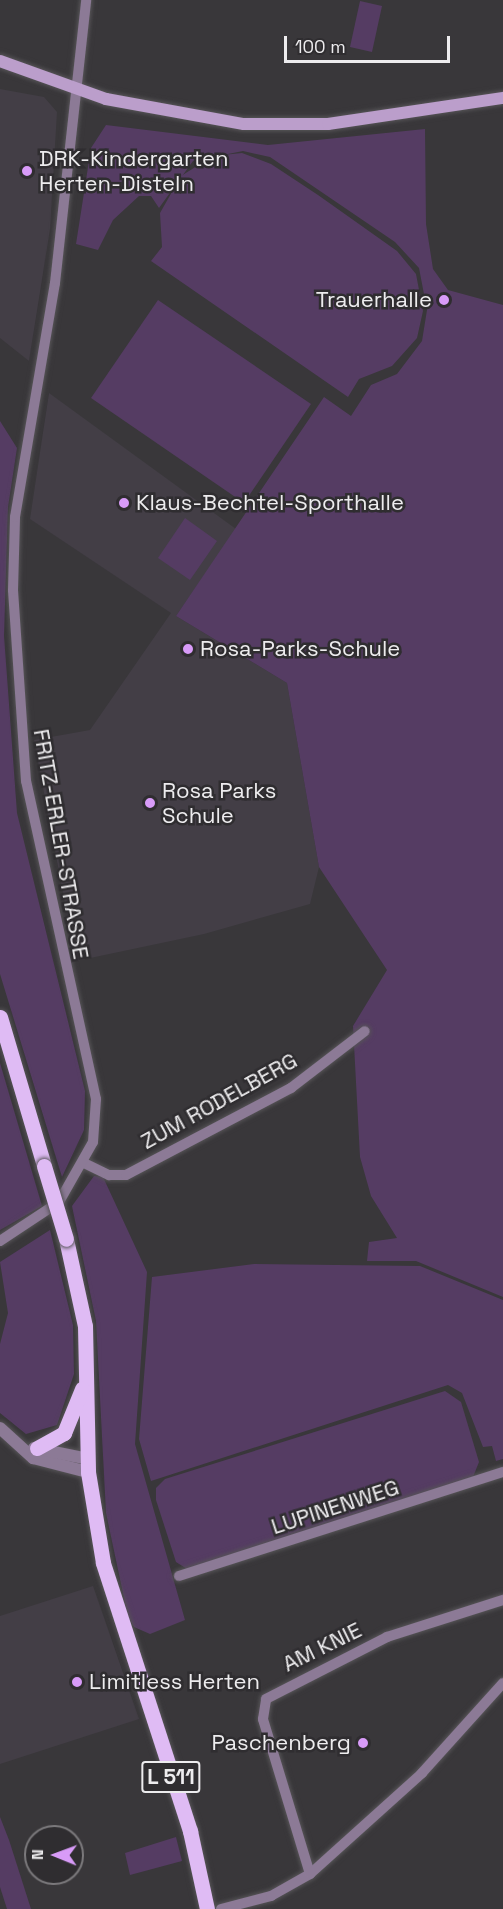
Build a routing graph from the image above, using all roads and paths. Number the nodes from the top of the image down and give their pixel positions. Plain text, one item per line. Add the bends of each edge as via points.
1 (86, 0) edge
2 (0, 61) edge
3 (77, 89) junction
4 (503, 98) edge
5 (0, 1017) edge
6 (365, 1030) dead end
7 (84, 1163) junction
8 (0, 1241) edge
9 (88, 1369) junction
10 (0, 1428) edge
11 (12, 1443) junction
12 (37, 1448) junction
13 (88, 1465) junction
14 (503, 1473) edge
15 (179, 1576) dead end
16 (503, 1600) edge
17 (503, 1683) edge
18 (310, 1874) junction
19 (207, 1909) edge
20 (221, 1909) edge

1 - 3 street, FRITZ-ERLER-STRASSE
2 - 3 main road
3 - 4 main road via 187,117 298,127
3 - 7 street, FRITZ-ERLER-STRASSE via 55,283 15,517 13,590 26,781 96,1099 93,1142
5 - 9 main road, L 511, bridge via 66,1239 85,1326
6 - 7 street, ZUM RODELBERG via 291,1088 126,1175 110,1175
7 - 8 street, FRITZ-ERLER-STRASSE via 59,1202
9 - 12 main road via 68,1426
9 - 13 main road, L 511
10 - 11 street
11 - 12 street
11 - 13 street via 33,1458
12 - 13 street
13 - 19 main road, L 511 via 103,1563 190,1831
14 - 15 street, LUPINENWEG
16 - 18 street, AM KNIE via 387,1637 266,1699 263,1719
17 - 18 street via 414,1781
18 - 20 street via 271,1896

